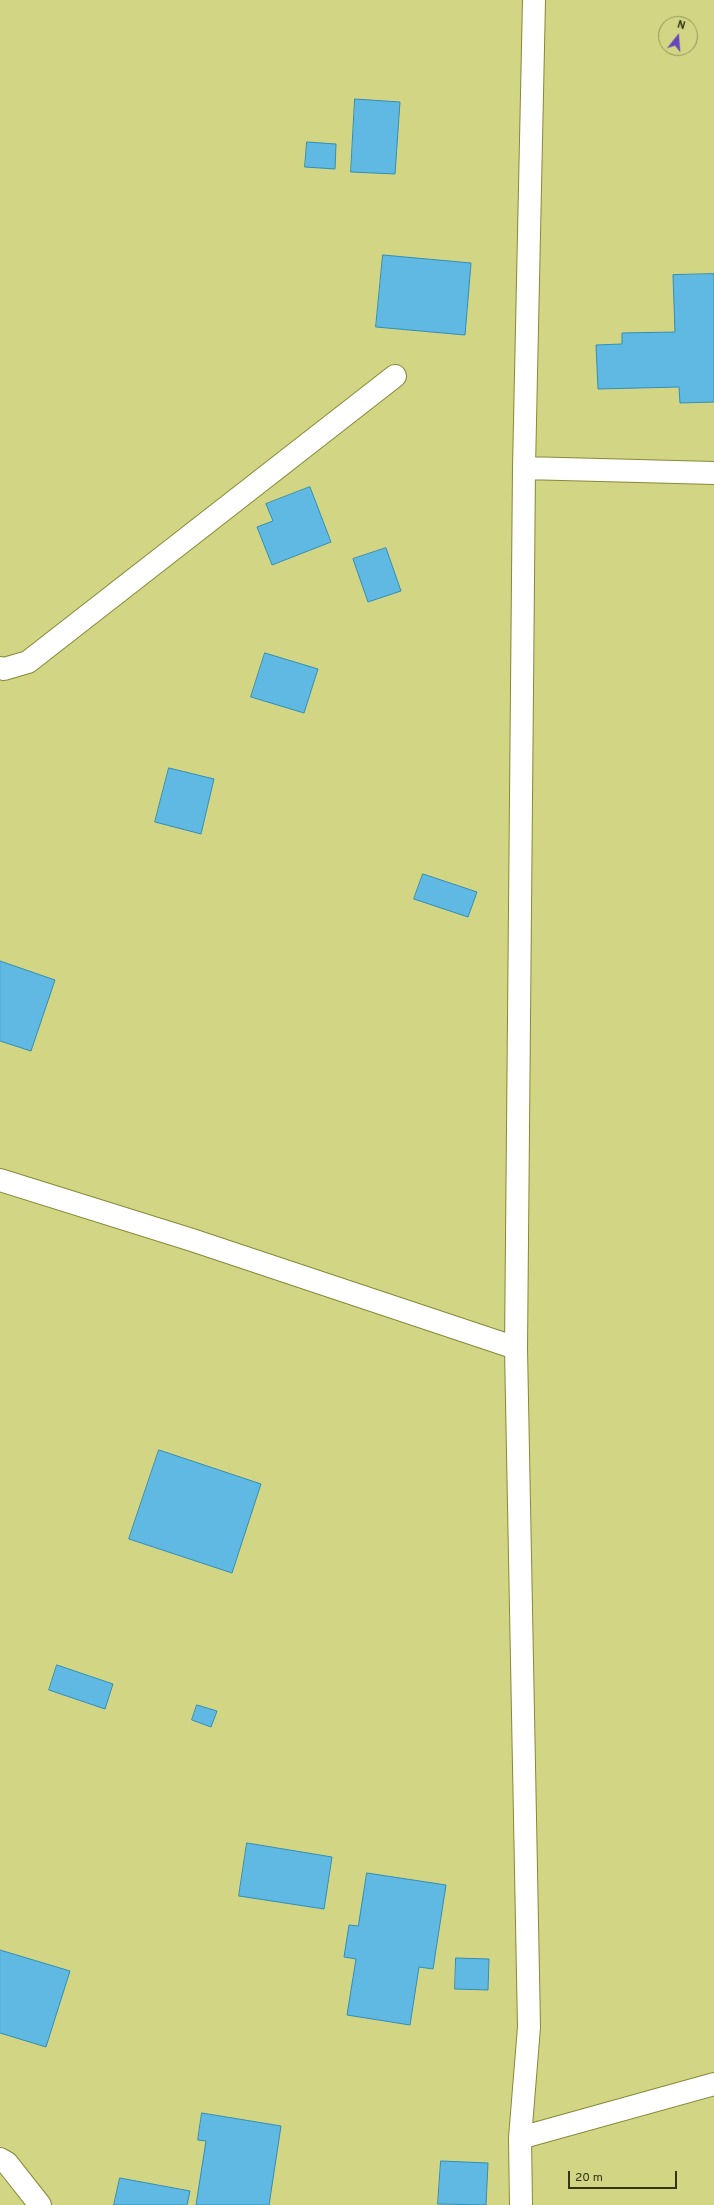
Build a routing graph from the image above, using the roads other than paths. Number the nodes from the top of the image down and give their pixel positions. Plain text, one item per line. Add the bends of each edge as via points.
1 (534, 0) edge
2 (395, 376) dead end
3 (524, 468) junction
4 (714, 473) edge
5 (0, 668) edge
6 (0, 1180) edge
7 (516, 1348) junction
8 (714, 2084) edge
9 (520, 2138) junction
10 (0, 2159) edge
11 (40, 2205) edge
12 (521, 2205) edge

1 - 3 street
2 - 5 street via 28,662
3 - 4 street
3 - 7 street
6 - 7 street via 192,1240
7 - 9 street via 529,2027
8 - 9 street
9 - 12 street
10 - 11 street via 7,2163

